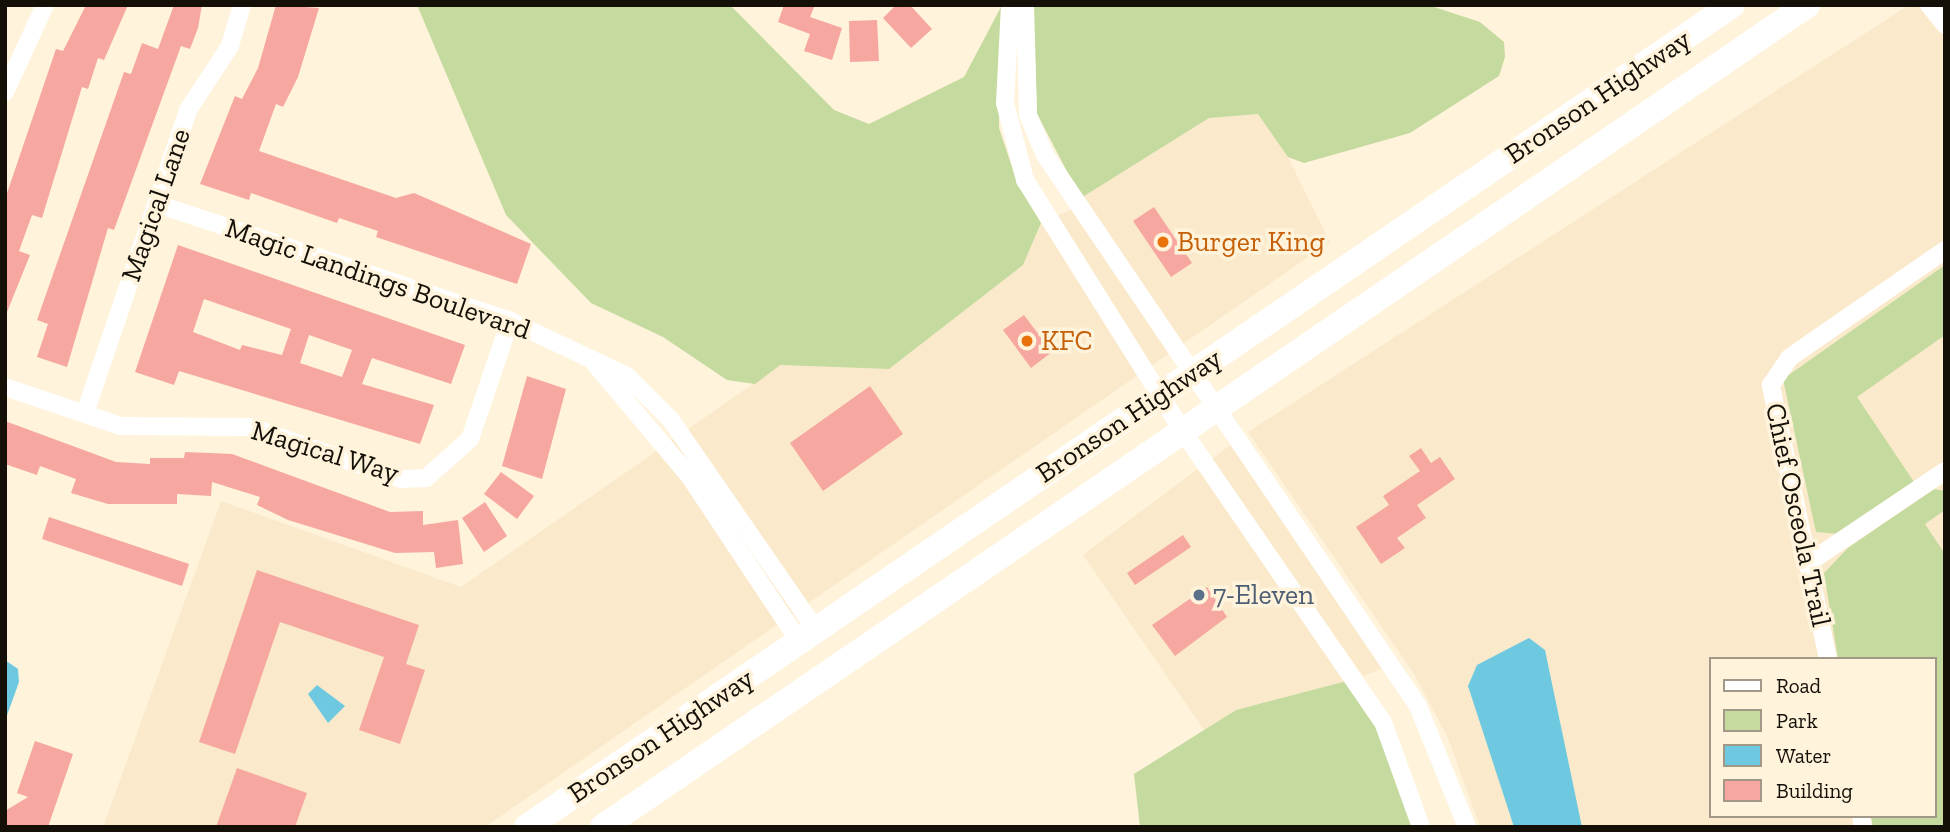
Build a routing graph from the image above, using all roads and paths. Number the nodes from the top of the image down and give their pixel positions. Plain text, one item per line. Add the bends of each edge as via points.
1 (45, 5) edge
2 (242, 5) edge
3 (1010, 5) edge
4 (1025, 5) edge
5 (1731, 5) edge
6 (1807, 5) edge
7 (1930, 5) edge
8 (1945, 25) edge
9 (5, 92) edge
10 (157, 205) junction
11 (1945, 250) edge
12 (510, 321) junction
13 (1195, 371) junction
14 (5, 387) edge
15 (1160, 395) junction
16 (1218, 407) junction
17 (85, 413) junction
18 (1182, 430) junction
19 (1945, 471) edge
20 (1808, 563) junction
21 (807, 635) junction
22 (1828, 657) edge
23 (584, 788) junction
24 (527, 827) edge
25 (554, 827) edge
26 (603, 827) edge
27 (1422, 827) edge
28 (1466, 827) edge

1 - 9 street
2 - 10 street, Magical Lane via 230,46 188,110
3 - 15 street via 1007,128 1045,216
4 - 13 street via 1028,115 1073,200 1152,322
5 - 13 highway, Bronson Highway
6 - 16 highway, Bronson Highway
7 - 8 street
10 - 12 street, Magic Landings Boulevard
10 - 17 street, Magical Lane
11 - 20 street, Chief Osceola Trail via 1777,369 1771,385
12 - 17 street, Magical Way via 470,439 426,478 401,479 250,428 121,426
12 - 21 street, Magic Landings Boulevard via 627,376 671,420
13 - 15 highway, Bronson Highway
13 - 16 street
14 - 17 street, Magical Way
15 - 18 street
15 - 21 highway, Bronson Highway
16 - 18 highway, Bronson Highway
16 - 28 street via 1418,706
18 - 26 highway, Bronson Highway
18 - 27 street via 1383,722
19 - 20 street
20 - 22 street, Chief Osceola Trail
21 - 23 highway, Bronson Highway
23 - 24 highway, Bronson Highway
23 - 25 highway

